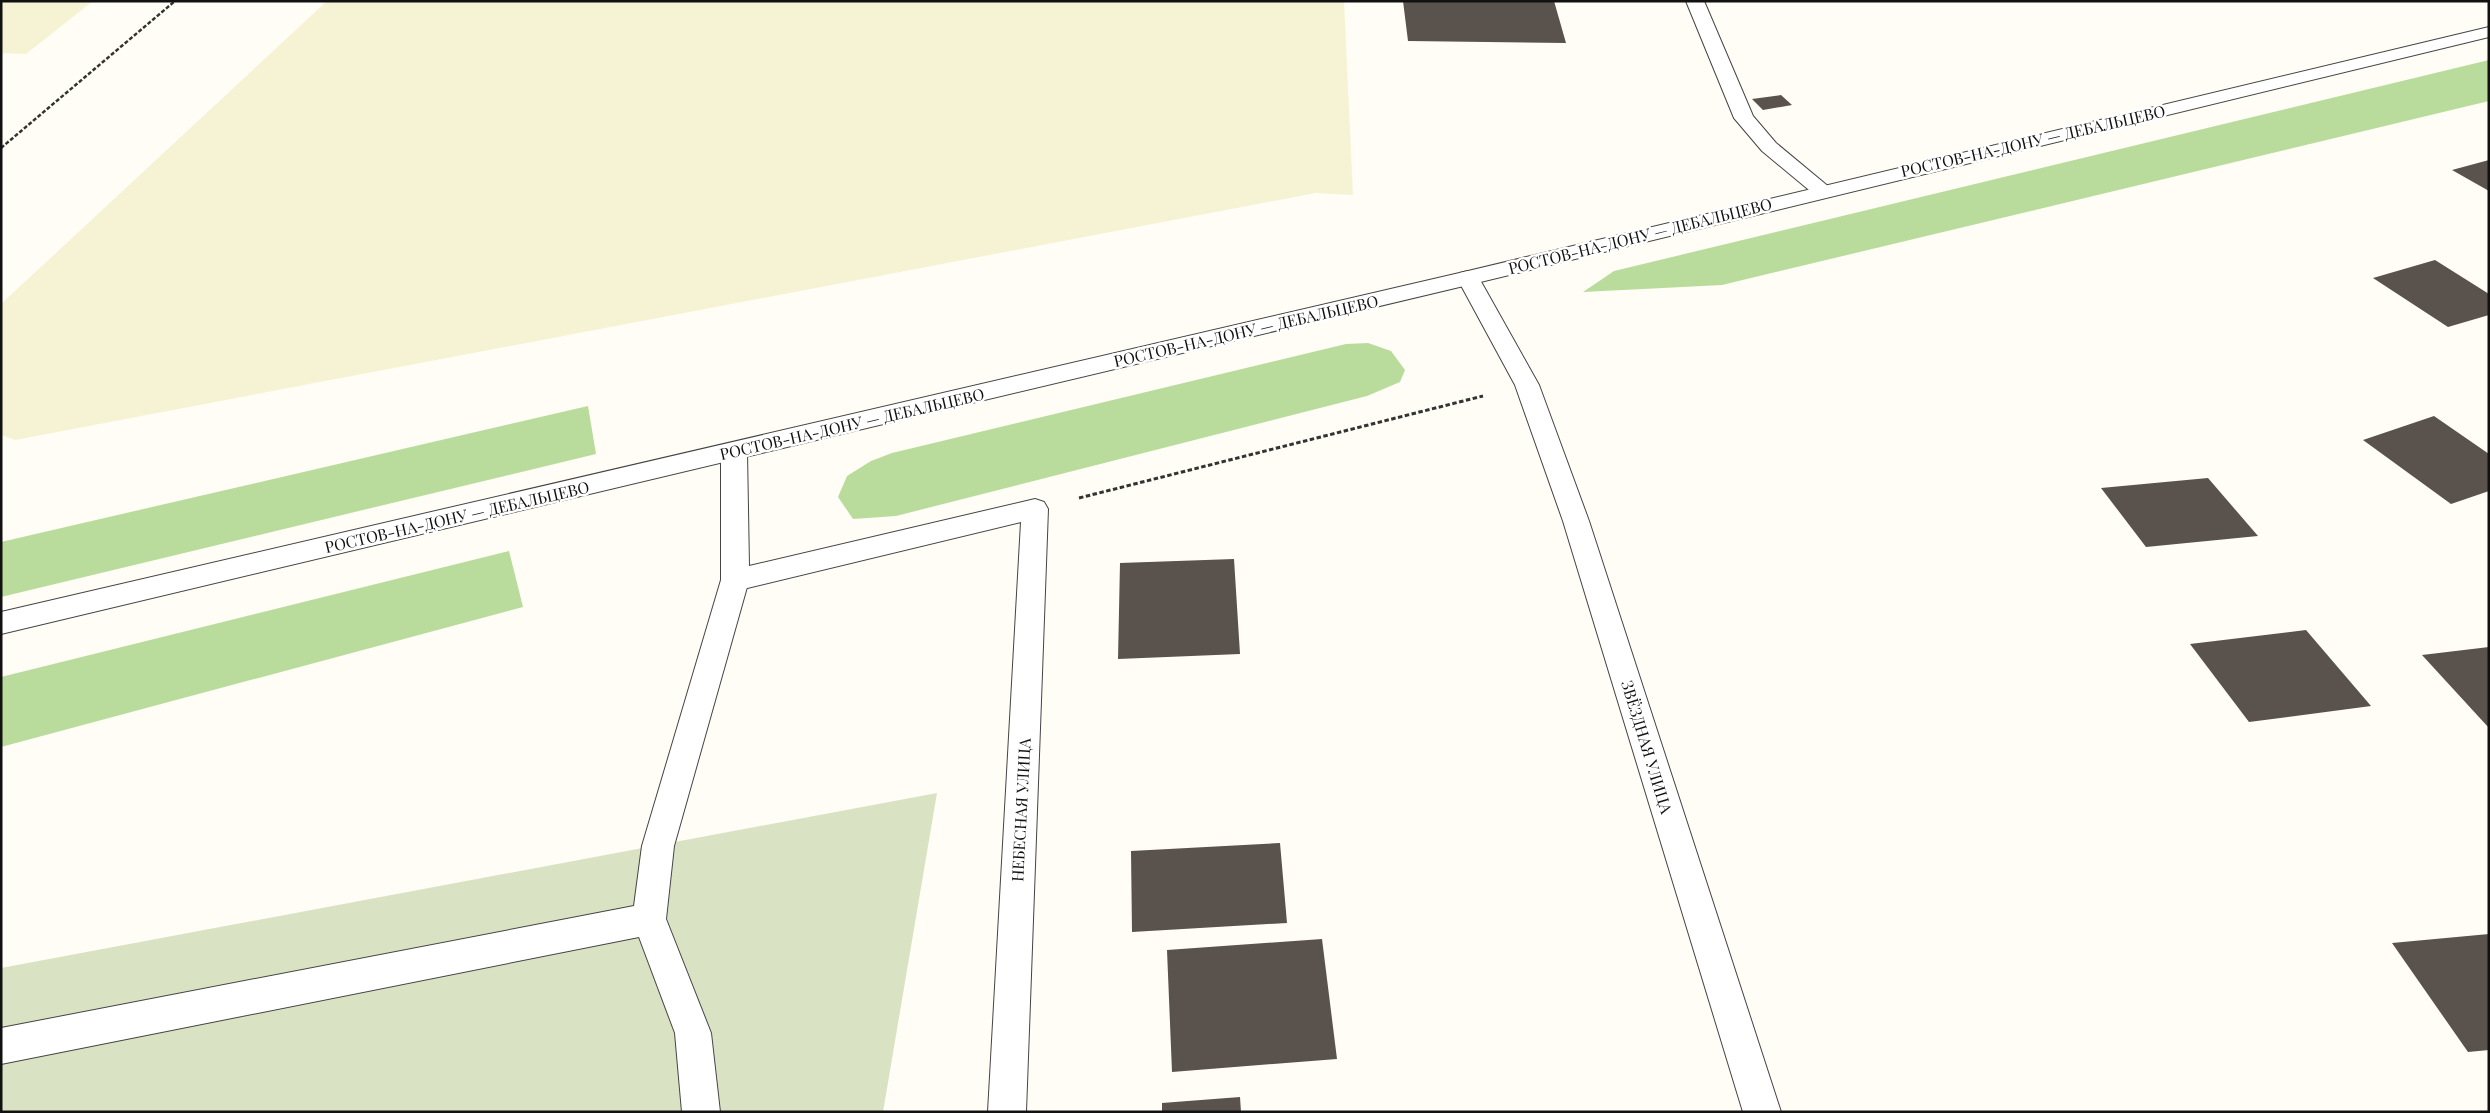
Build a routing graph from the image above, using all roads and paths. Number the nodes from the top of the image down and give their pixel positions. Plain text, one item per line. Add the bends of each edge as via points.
1 (175, 1) edge
2 (1695, 1) edge
3 (2489, 32) edge
4 (1, 148) edge
5 (1822, 191) junction
6 (1468, 278) junction
7 (1526, 385) junction
8 (734, 452) junction
9 (1035, 509) junction
10 (735, 580) junction
11 (1, 623) edge
12 (649, 919) junction
13 (1, 1046) edge
14 (701, 1112) edge
15 (1007, 1112) edge
16 (1762, 1112) edge

1 - 4 path
2 - 5 street via 1744,118 1769,147
3 - 5 street, РОСТОВ-НА-ДОНУ — ДЕБАЛЬЦЕВО
5 - 6 street, РОСТОВ-НА-ДОНУ — ДЕБАЛЬЦЕВО
6 - 7 street, ЗВЁЗДНАЯ УЛИЦА
6 - 8 street, РОСТОВ-НА-ДОНУ — ДЕБАЛЬЦЕВО
7 - 9 path
7 - 16 street, ЗВЁЗДНАЯ УЛИЦА via 1576,521
8 - 10 street
8 - 11 street, РОСТОВ-НА-ДОНУ — ДЕБАЛЬЦЕВО
9 - 10 street
9 - 15 street, НЕБЕСНАЯ УЛИЦА
10 - 12 street via 658,846
12 - 13 street
12 - 14 street via 693,1034

